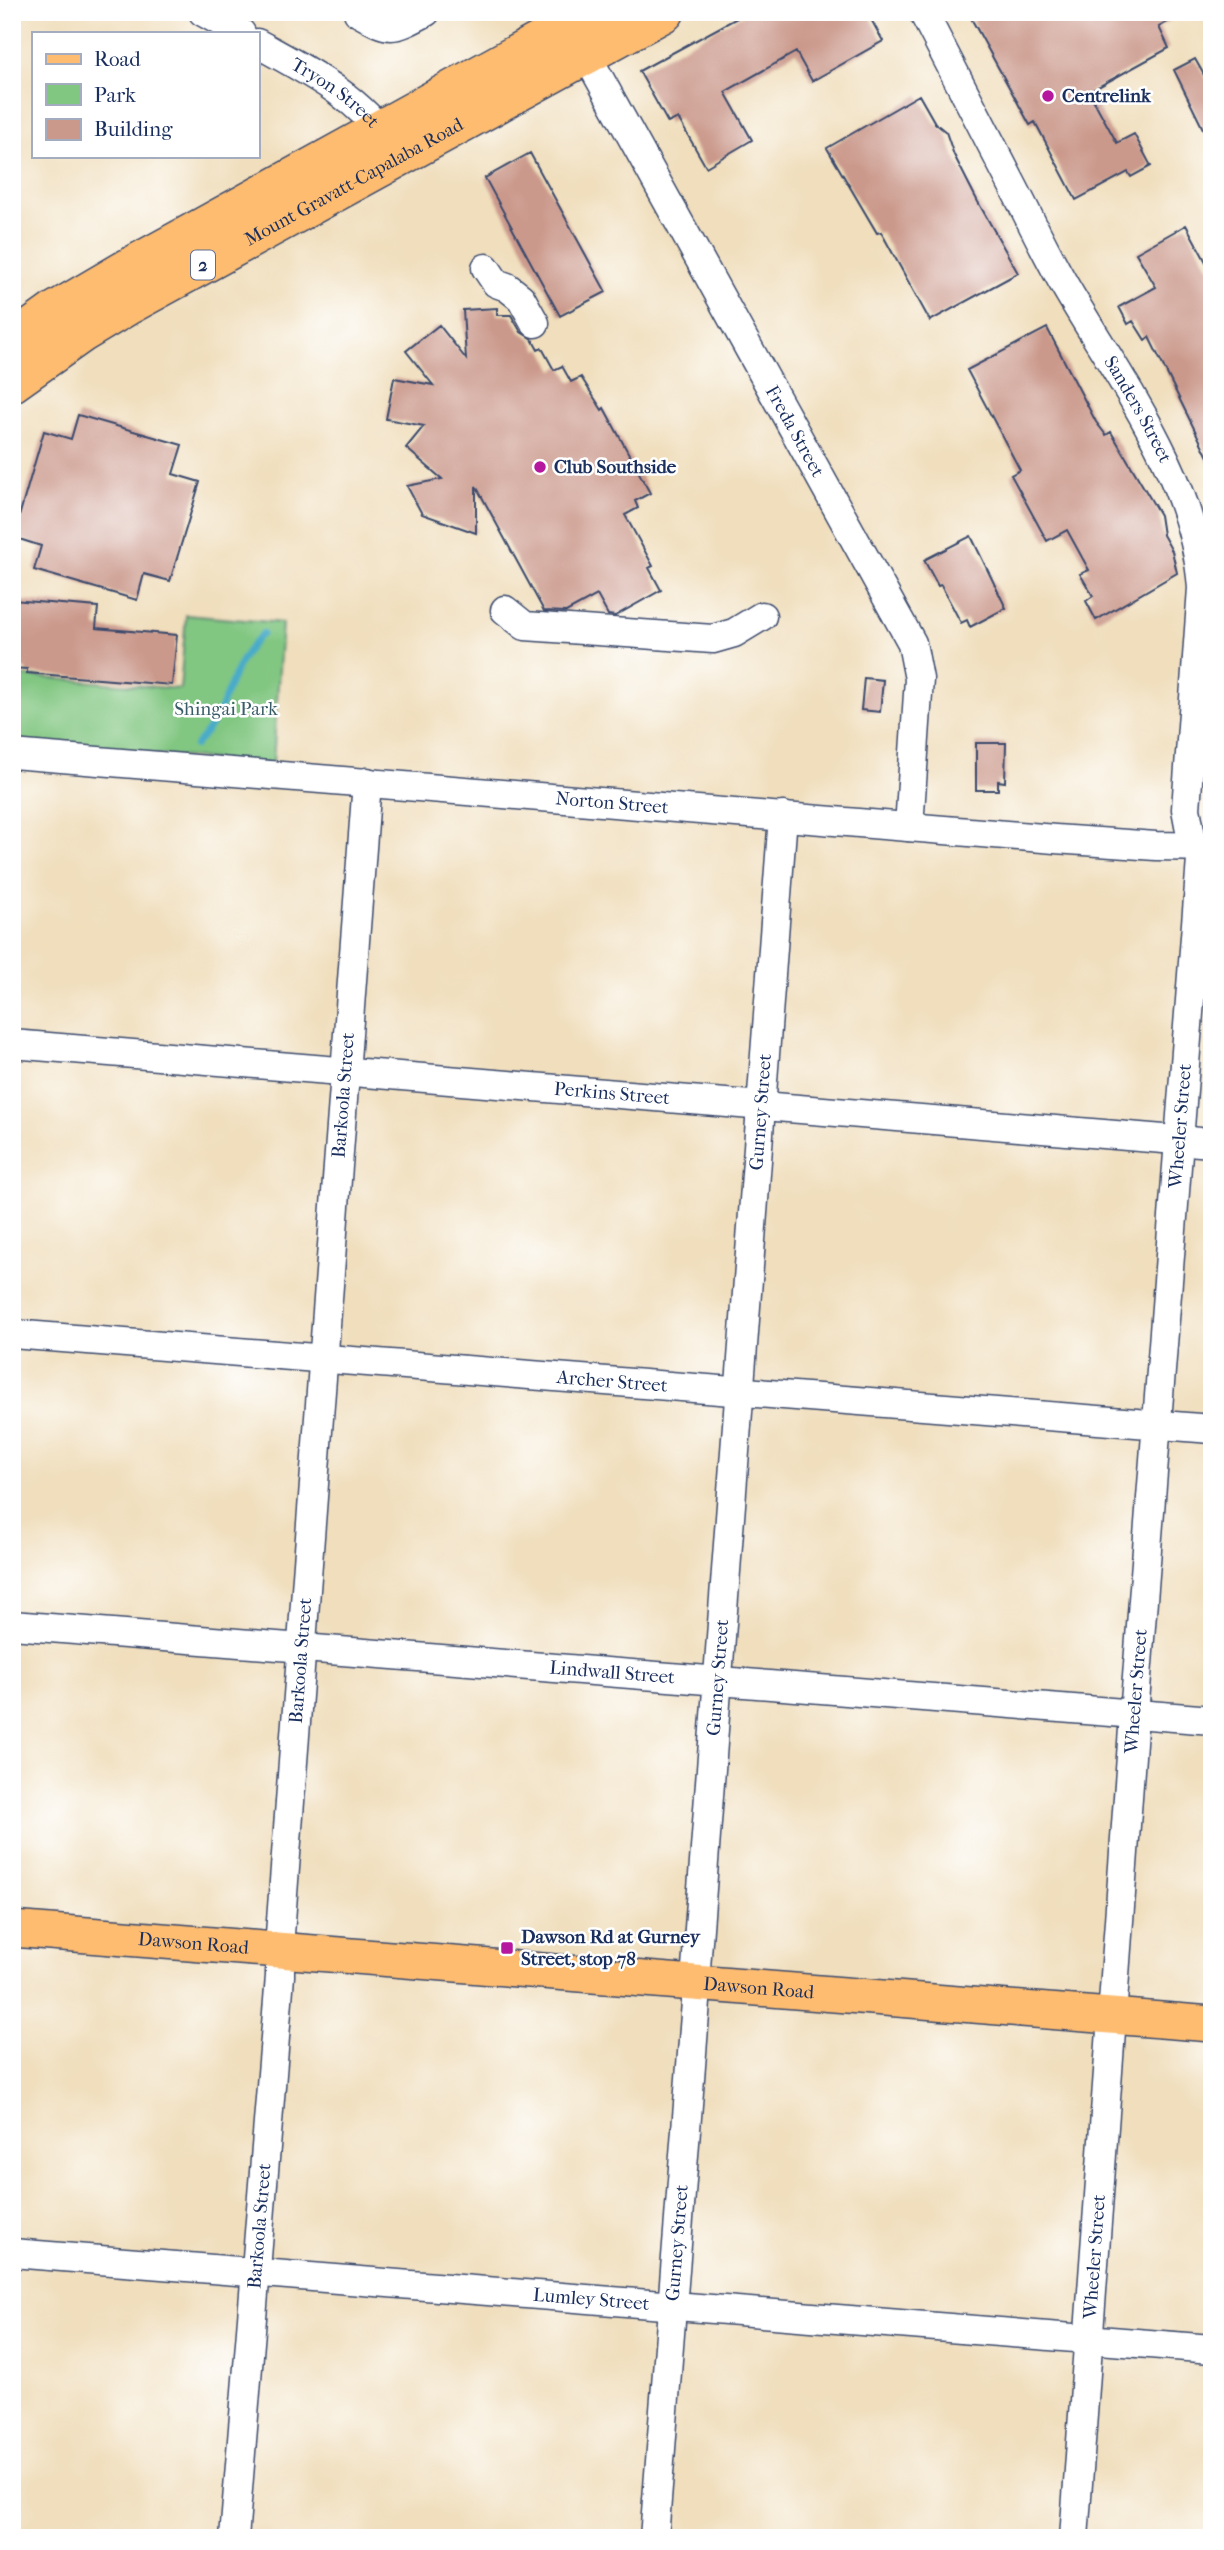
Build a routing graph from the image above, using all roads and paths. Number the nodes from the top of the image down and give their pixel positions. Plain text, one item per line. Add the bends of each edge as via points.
1 (203, 12) edge
2 (358, 12) edge
3 (426, 12) edge
4 (593, 12) edge
5 (665, 12) edge
6 (923, 12) edge
7 (246, 30) edge
8 (259, 38) edge
9 (587, 56) junction
10 (389, 143) junction
11 (486, 268) dead end
12 (535, 323) dead end
13 (12, 342) edge
14 (12, 383) edge
15 (505, 610) dead end
16 (762, 616) dead end
17 (12, 754) edge
18 (367, 782) junction
19 (783, 816) junction
20 (909, 827) junction
21 (1202, 847) edge
22 (12, 1044) edge
23 (346, 1071) junction
24 (762, 1105) junction
25 (1179, 1140) junction
26 (1212, 1143) edge
27 (12, 1334) edge
28 (324, 1359) junction
29 (741, 1392) junction
30 (1157, 1424) junction
31 (1212, 1429) edge
32 (12, 1625) edge
33 (301, 1648) junction
34 (716, 1680) junction
35 (1134, 1714) junction
36 (1212, 1720) edge
37 (12, 1929) edge
38 (282, 1951) junction
39 (696, 1984) junction
40 (1112, 2016) junction
41 (1212, 2024) edge
42 (12, 2253) edge
43 (257, 2272) junction
44 (672, 2306) junction
45 (1090, 2339) junction
46 (1212, 2348) edge
47 (234, 2538) edge
48 (654, 2538) edge
49 (1074, 2538) edge

1 - 7 street, Tryon Street
2 - 3 street via 390,27
4 - 10 highway, Mount Gravatt-Capalaba Road / 2
5 - 9 highway, Mount Gravatt-Capalaba Road / 2
6 - 21 street, Sanders Street via 1065,287 1149,428 1186,510 1202,588 1186,809
8 - 10 street, Tryon Street via 358,104
9 - 10 highway, Mount Gravatt-Capalaba Road / 2
9 - 20 street, Freda Street via 912,643 919,679
10 - 13 highway, Mount Gravatt-Capalaba Road / 2 via 130,267
10 - 14 highway, Mount Gravatt-Capalaba Road / 2 via 81,334
11 - 12 street via 496,283 521,298
15 - 16 street via 525,626 713,639
17 - 18 street, Norton Street
18 - 19 street, Norton Street
18 - 23 street, Barkoola Street
19 - 20 street, Norton Street
19 - 24 street, Gurney Street
20 - 21 street, Norton Street
21 - 25 street, Wheeler Street
22 - 23 street, Perkins Street
23 - 24 street, Perkins Street
23 - 28 street, Barkoola Street
24 - 25 street, Perkins Street
24 - 29 street, Gurney Street
25 - 26 street, Perkins Street
25 - 30 street, Wheeler Street
27 - 28 street, Archer Street
28 - 29 street, Archer Street
28 - 33 street, Barkoola Street
29 - 30 street, Archer Street
29 - 34 street, Gurney Street
30 - 31 street, Archer Street
30 - 35 street, Wheeler Street
32 - 33 street, Lindwall Street
33 - 34 street, Lindwall Street
33 - 38 street, Barkoola Street via 279,1934
34 - 35 street, Lindwall Street
34 - 39 street, Gurney Street
35 - 36 street, Lindwall Street
35 - 40 street, Wheeler Street
37 - 38 main road, Dawson Road
38 - 39 main road, Dawson Road
38 - 43 street, Barkoola Street
39 - 40 main road, Dawson Road
39 - 44 street, Gurney Street
40 - 41 main road, Dawson Road
40 - 45 street, Wheeler Street
42 - 43 street, Lumley Street
43 - 44 street, Lumley Street
43 - 47 street, Barkoola Street
44 - 45 street, Lumley Street
44 - 48 street, Gurney Street
45 - 46 street, Lumley Street
45 - 49 street, Wheeler Street

